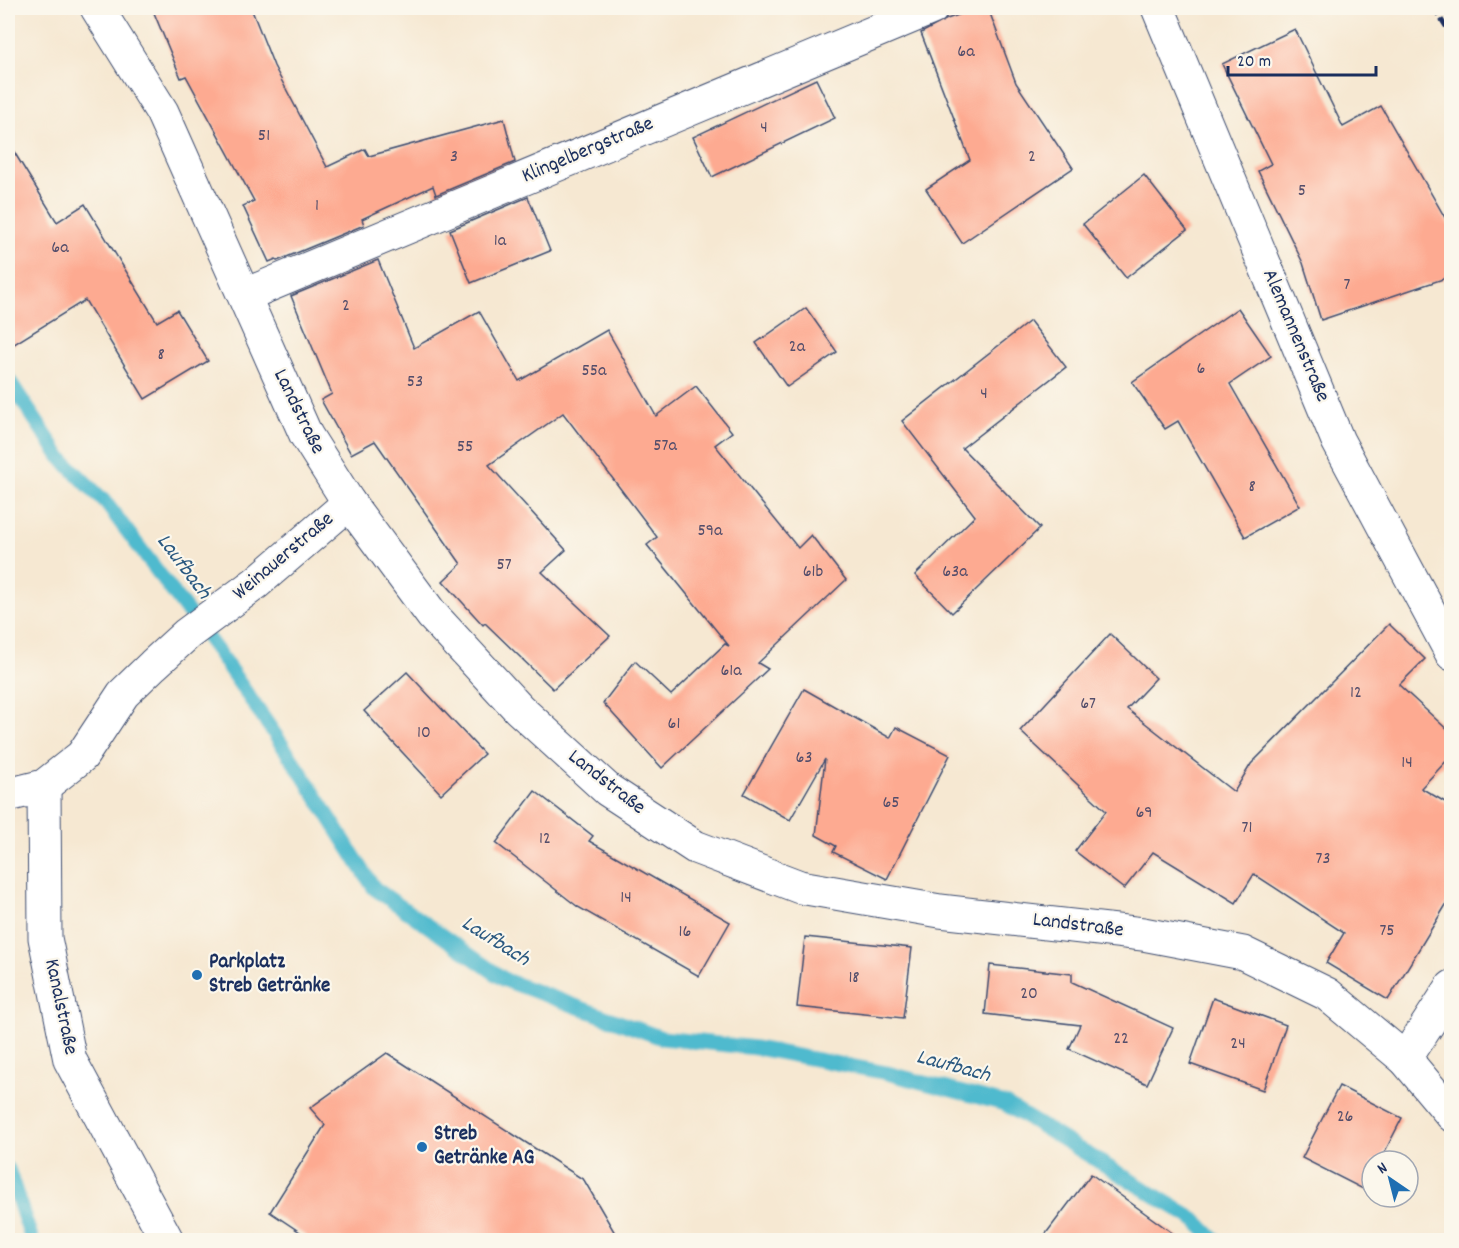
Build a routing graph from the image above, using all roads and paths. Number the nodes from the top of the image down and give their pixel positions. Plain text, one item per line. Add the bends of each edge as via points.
1 (97, 8) edge
2 (932, 8) edge
3 (1158, 8) edge
4 (245, 295) junction
5 (349, 503) junction
6 (1452, 654) edge
7 (44, 786) junction
8 (8, 795) edge
9 (1452, 987) edge
10 (1405, 1059) junction
11 (1452, 1115) edge
12 (167, 1240) edge

1 - 4 street, Landstraße via 162,112
2 - 4 street, Klingelbergstraße
3 - 6 street, Alemannenstraße via 1338,441
4 - 5 street, Landstraße via 306,435
5 - 7 street, Weinauerstraße via 256,583 187,634 123,694 82,756
5 - 10 street, Landstraße via 432,615 519,709 608,790 695,847 800,887 940,911 1143,934 1243,953 1327,994
7 - 8 street, Weinauerstraße
7 - 12 street, Kanalstraße via 45,938 70,1060
9 - 10 street
10 - 11 street, Landstraße

